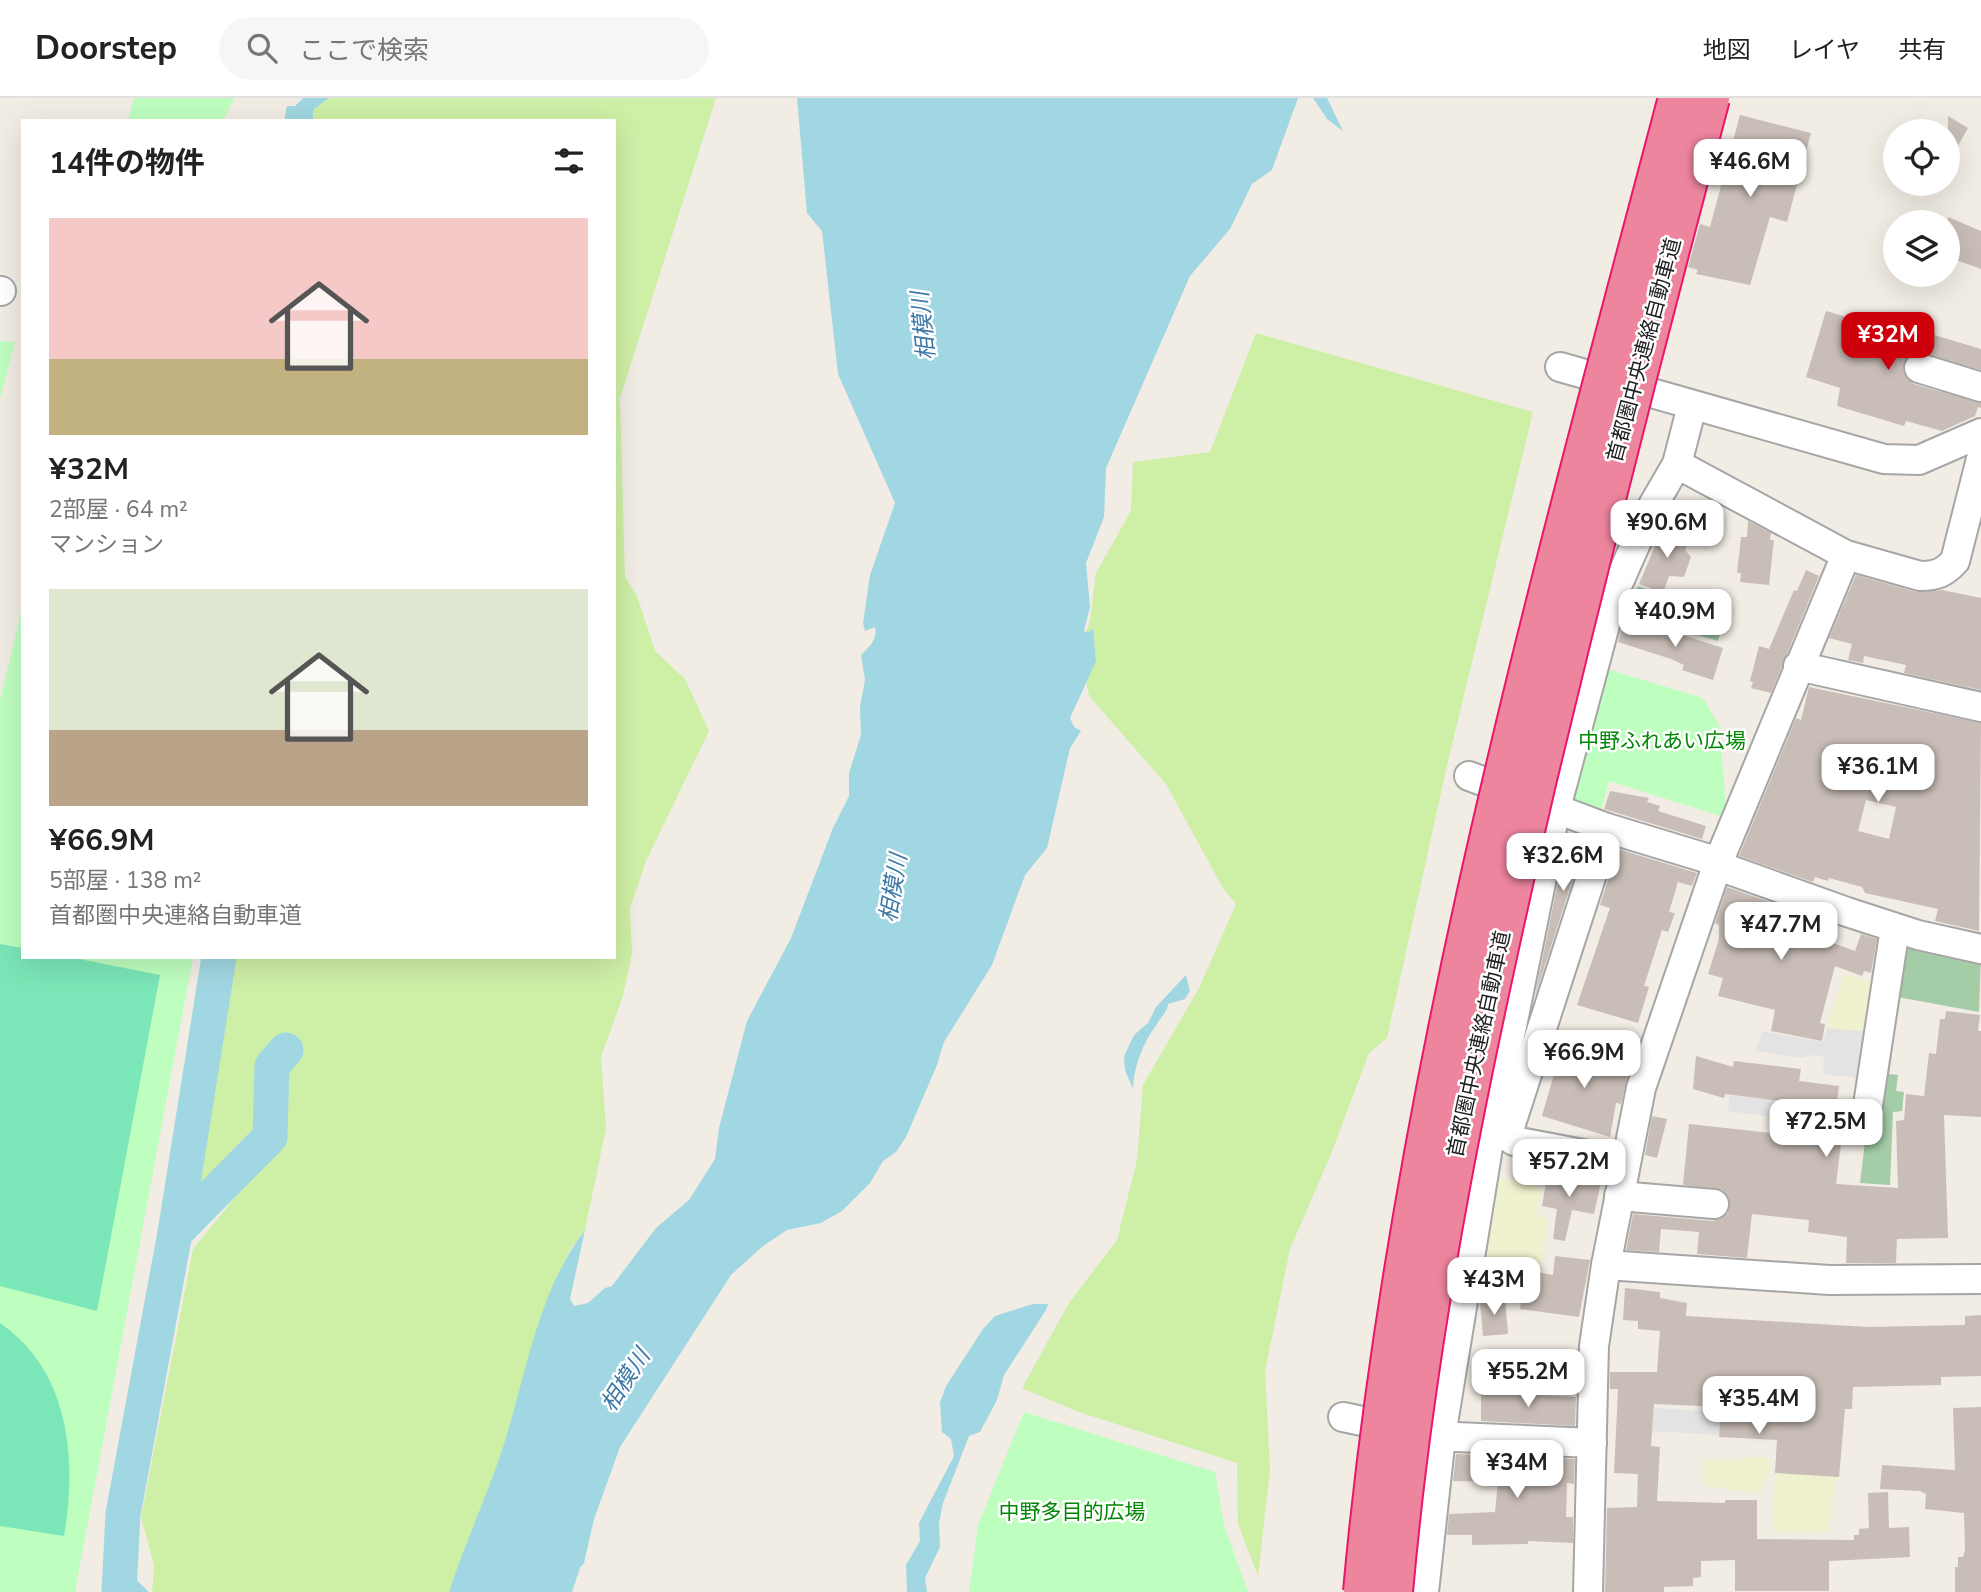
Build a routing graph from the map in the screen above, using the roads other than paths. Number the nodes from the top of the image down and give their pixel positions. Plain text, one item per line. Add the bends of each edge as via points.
1 (1678, 98) edge
2 (1710, 98) edge
3 (1560, 367) dead end
4 (1919, 368) dead end
5 (1981, 387) edge
6 (1692, 406) junction
7 (1981, 433) edge
8 (1981, 459) edge
9 (1676, 464) junction
10 (1846, 555) junction
11 (1798, 666) junction
12 (1981, 707) edge
13 (1469, 776) dead end
14 (1556, 808) junction
15 (1607, 828) junction
16 (1717, 863) junction
17 (1895, 928) junction
18 (1981, 949) edge
19 (1868, 1105) dead end
20 (1625, 1161) junction
21 (1619, 1196) junction
22 (1714, 1204) dead end
23 (1606, 1265) junction
24 (1981, 1279) edge
25 (1343, 1417) dead end
26 (1441, 1436) junction
27 (1592, 1443) junction
28 (1363, 1592) edge
29 (1393, 1592) edge
30 (1424, 1592) edge
31 (1588, 1592) edge

1 - 28 highway, 首都圏中央連絡自動車道, bridge via 1548,594 1451,1014 1396,1320
2 - 29 highway, 首都圏中央連絡自動車道, bridge via 1578,606 1477,1044 1419,1376
3 - 6 street
4 - 5 street
6 - 7 street via 1902,461 1935,455
6 - 9 street
8 - 10 street via 1955,561 1945,572 1920,576
9 - 10 street
9 - 14 street via 1613,595
10 - 11 street
11 - 12 street
11 - 16 street
13 - 14 street
14 - 15 street
14 - 26 street via 1490,1135
15 - 16 street
15 - 20 street via 1507,1136 1514,1142
16 - 17 street
16 - 20 street via 1641,1088
17 - 18 street
17 - 19 street
20 - 21 street
21 - 22 street
21 - 23 street
23 - 24 street via 1829,1280
23 - 27 street via 1594,1346
25 - 26 street
26 - 27 street
26 - 30 street
27 - 31 street

